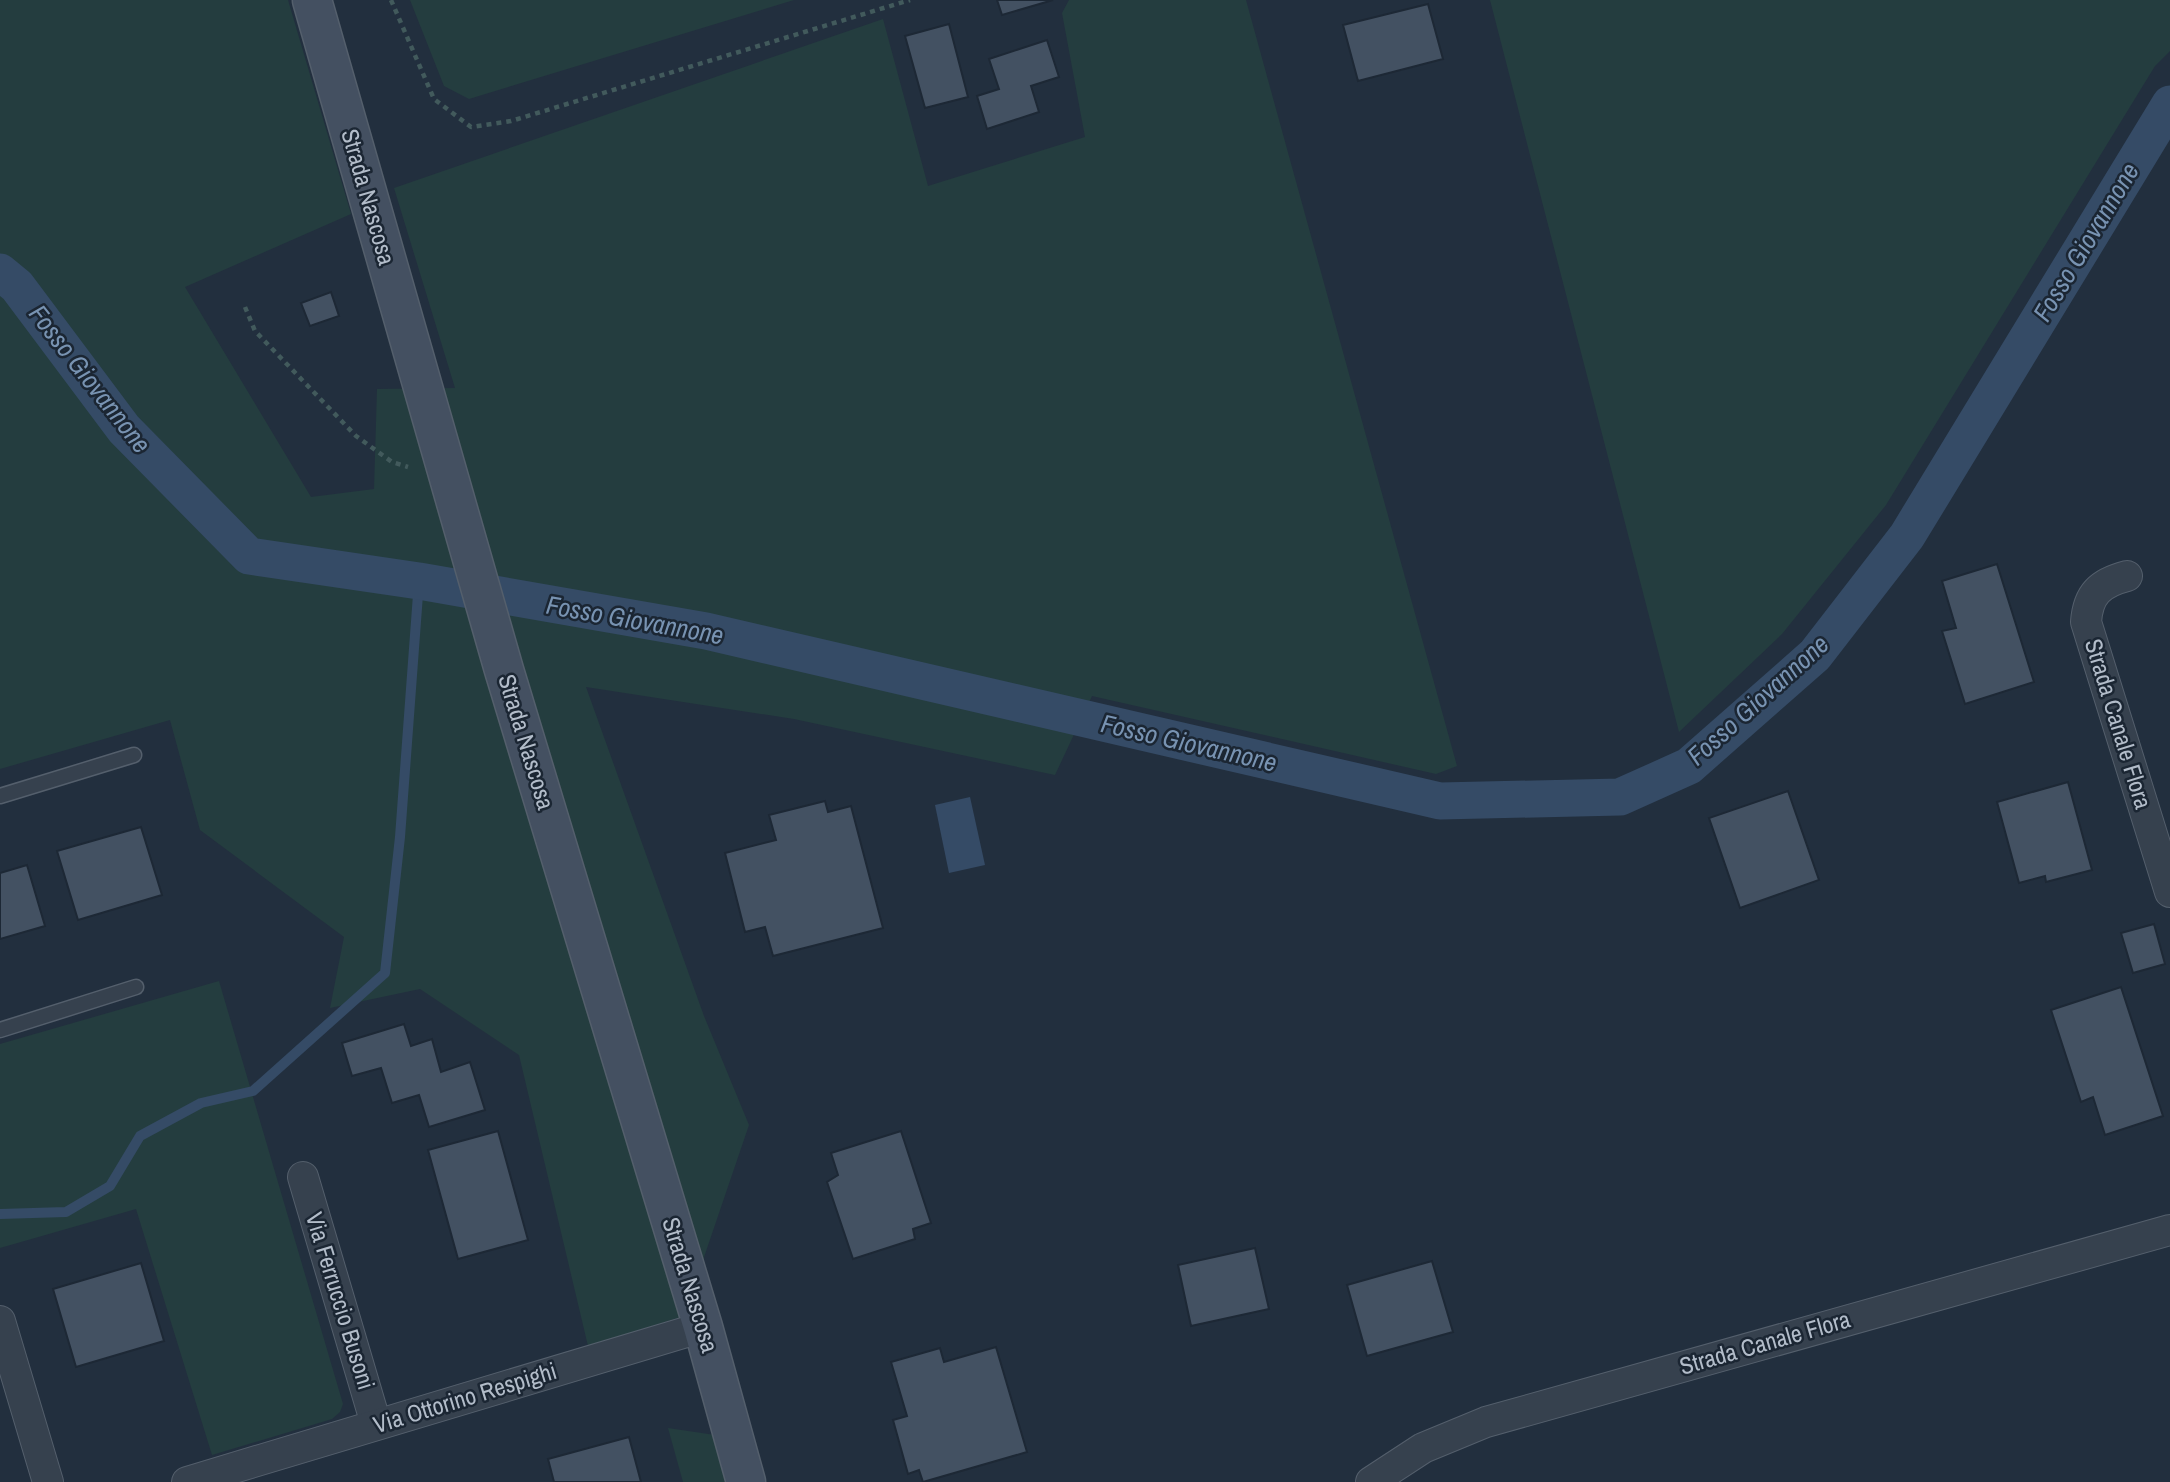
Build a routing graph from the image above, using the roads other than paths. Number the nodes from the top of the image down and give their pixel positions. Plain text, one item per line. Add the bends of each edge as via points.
1 (312, 0) edge
2 (2127, 576) dead end
3 (134, 755) dead end
4 (0, 796) edge
5 (2170, 892) edge
6 (136, 987) dead end
7 (0, 1030) edge
8 (303, 1177) dead end
9 (2170, 1230) edge
10 (0, 1321) edge
11 (703, 1327) junction
12 (376, 1424) junction
13 (229, 1476) edge
14 (48, 1482) edge
15 (187, 1482) edge
16 (746, 1482) edge
17 (1371, 1482) edge

1 - 11 street, Strada Nascosa via 504,670
2 - 5 street, Strada Canale Flora via 2097,589 2090,597 2086,622
3 - 4 lane
6 - 7 lane
8 - 12 street, Via Ferruccio Busoni
9 - 17 street, Strada Canale Flora via 1486,1422 1423,1448
10 - 14 street
11 - 12 street, Via Ottorino Respighi
11 - 16 street, Strada Nascosa
12 - 13 street, Via Ottorino Respighi
13 - 15 street, Via Ottorino Respighi

